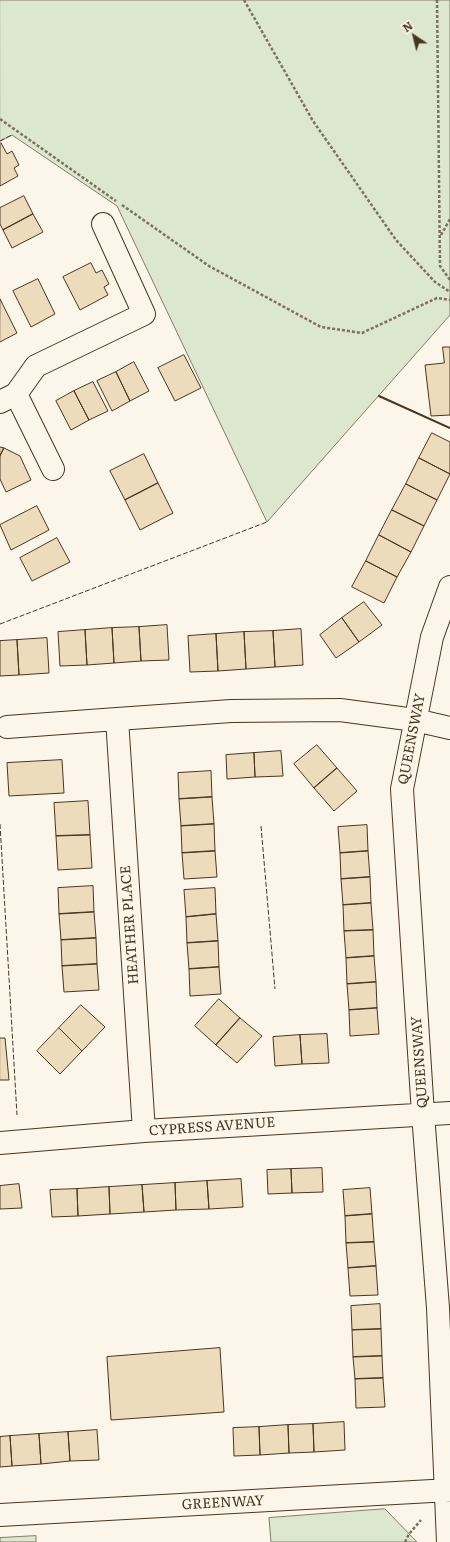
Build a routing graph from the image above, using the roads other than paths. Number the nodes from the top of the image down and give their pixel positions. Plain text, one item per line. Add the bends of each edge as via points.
1 (104, 224) dead end
2 (8, 398) edge
3 (53, 469) dead end
4 (450, 587) edge
5 (117, 719) junction
6 (415, 720) junction
7 (7, 727) dead end
8 (450, 728) edge
9 (450, 1113) edge
10 (423, 1114) junction
11 (144, 1131) junction
12 (0, 1143) edge
13 (448, 1490) edge
14 (0, 1515) edge
15 (448, 1542) edge

1 - 2 street via 144,314 36,366
2 - 3 street
4 - 6 street, QUEENSWAY via 432,637
5 - 6 street via 231,711 340,710
5 - 7 street
5 - 11 street, HEATHER PLACE
6 - 8 street
6 - 10 street, QUEENSWAY via 402,789
9 - 10 street, CYPRESS AVENUE
10 - 11 street, CYPRESS AVENUE
10 - 13 street, QUEENSWAY via 438,1308
11 - 12 street, CYPRESS AVENUE
13 - 14 street, GREENWAY
13 - 15 street, QUEENSWAY

